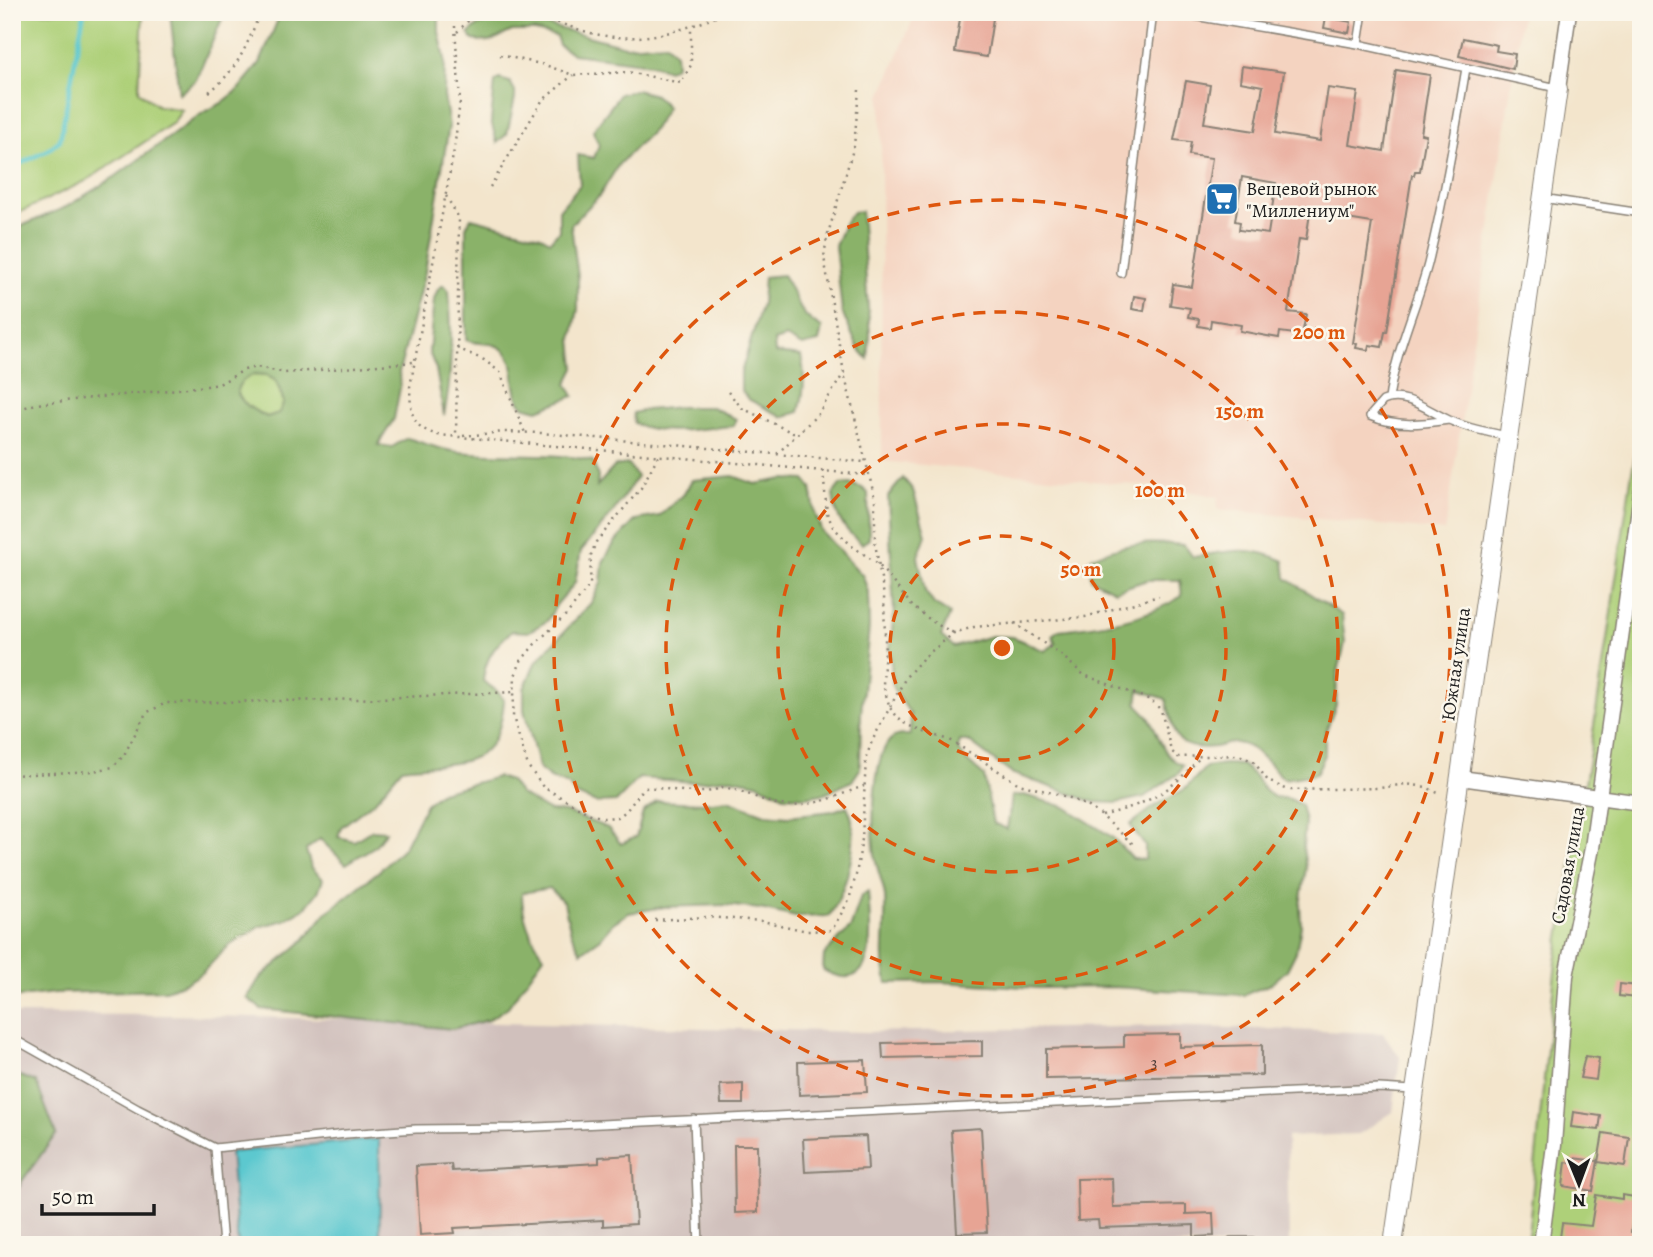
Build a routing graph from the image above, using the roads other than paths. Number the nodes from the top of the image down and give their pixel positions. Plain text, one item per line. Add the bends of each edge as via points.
1 (1153, 12) edge
2 (1171, 12) edge
3 (1363, 12) edge
4 (1569, 12) edge
5 (1358, 44) junction
6 (1466, 68) junction
7 (1558, 89) junction
8 (1542, 198) junction
9 (1641, 213) edge
10 (1121, 273) dead end
11 (1388, 398) junction
12 (1449, 420) junction
13 (1507, 436) junction
14 (1641, 493) edge
15 (1461, 778) junction
16 (1598, 798) junction
17 (1641, 803) edge
18 (12, 1038) edge
19 (1417, 1090) junction
20 (694, 1119) junction
21 (215, 1148) junction
22 (1231, 1241) dead end
23 (223, 1245) edge
24 (699, 1245) edge
25 (1257, 1245) edge
26 (1393, 1245) edge
27 (1541, 1245) edge

1 - 10 lane
2 - 5 lane
3 - 5 lane
4 - 7 street
5 - 6 lane
6 - 7 lane
6 - 11 lane via 1427,266
7 - 8 street, Южная улица
8 - 9 lane
8 - 13 street, Южная улица
11 - 12 lane via 1414,402
11 - 12 lane via 1370,416 1407,424
12 - 13 lane
13 - 15 street, Южная улица
14 - 16 street, Садовая улица
15 - 16 street
15 - 19 street, Южная улица
16 - 17 street
16 - 27 street, Садовая улица via 1588,874 1566,976 1554,1145
18 - 21 lane
19 - 20 lane via 1366,1088
19 - 26 street, Южная улица
20 - 21 lane via 405,1130
20 - 24 lane
21 - 23 lane
22 - 25 lane

